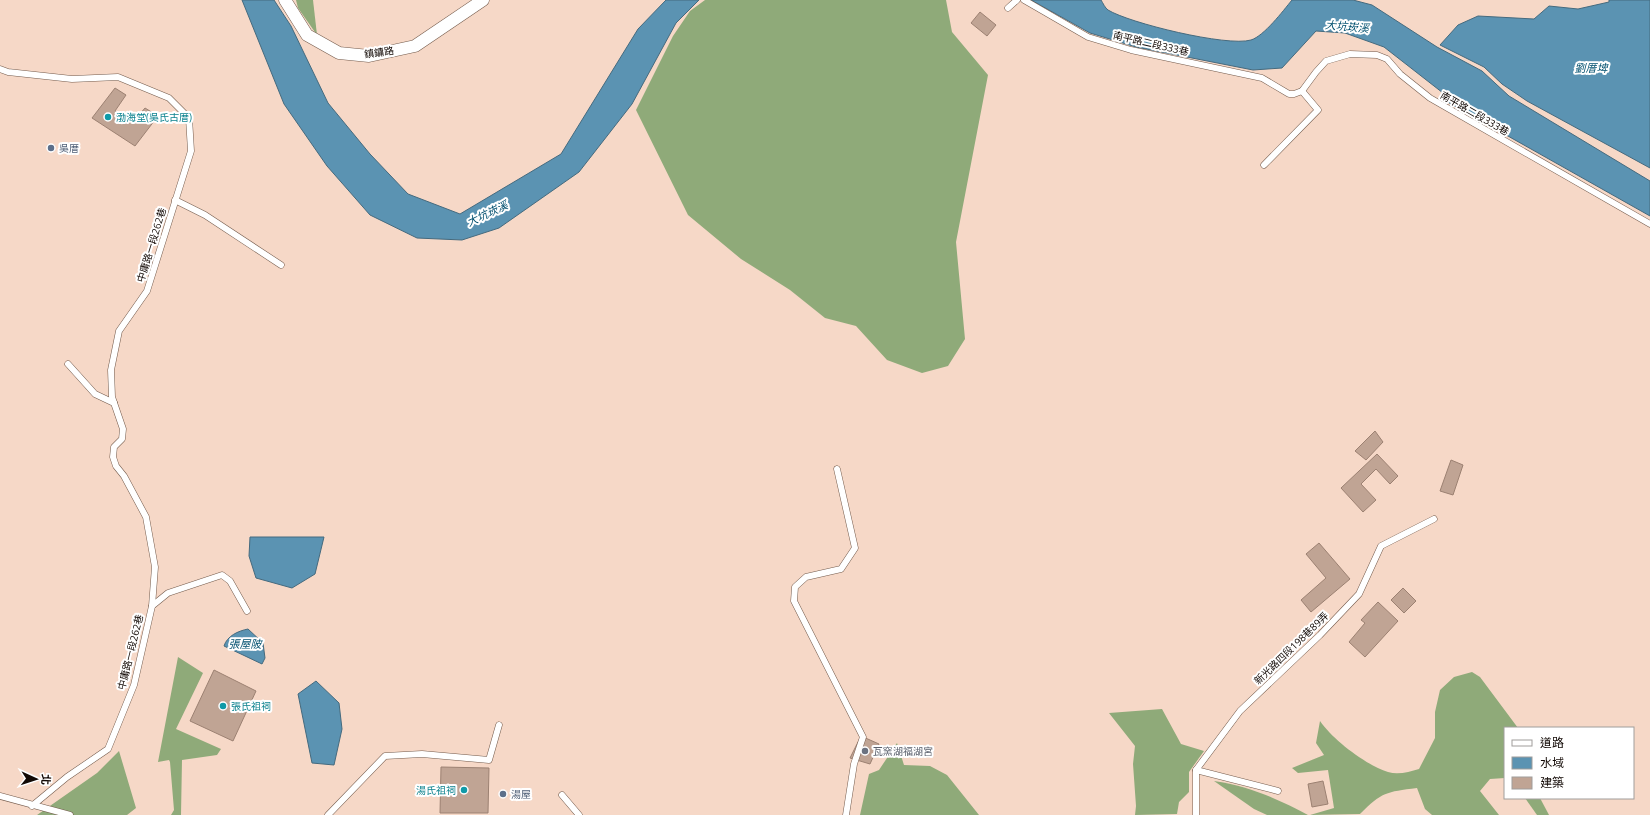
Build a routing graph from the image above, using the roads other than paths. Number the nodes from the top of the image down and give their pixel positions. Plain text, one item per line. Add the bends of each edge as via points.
1 (285, 0) edge
2 (483, 0) edge
3 (1017, 0) edge
4 (1024, 0) edge
5 (1008, 8) dead end
6 (0, 69) edge
7 (1302, 91) junction
8 (1264, 166) dead end
9 (175, 200) junction
10 (1650, 224) edge
11 (281, 265) dead end
12 (68, 364) dead end
13 (114, 403) junction
14 (838, 470) dead end
15 (1434, 519) dead end
16 (152, 606) junction
17 (247, 611) dead end
18 (499, 725) dead end
19 (1196, 770) junction
20 (1278, 791) dead end
21 (562, 795) dead end
22 (0, 796) edge
23 (32, 806) junction
24 (70, 815) edge
25 (328, 815) edge
26 (579, 815) edge
27 (846, 815) edge
28 (1196, 815) edge

1 - 2 street, 鎮鏞路 via 307,35 339,53 370,56 415,46
3 - 5 lane
4 - 7 lane, 南平路二段333巷 via 1088,37 1131,50 1262,78 1289,94
6 - 9 lane, 中庸路一段262巷 via 72,78 118,77 169,98 189,118 191,151
7 - 8 lane via 1318,110
7 - 10 lane, 南平路二段333巷 via 1326,61 1341,55 1364,53 1387,58 1400,74 1430,98
9 - 11 lane via 205,215
9 - 13 lane, 中庸路一段262巷 via 147,291 120,331 111,370
12 - 13 lane via 95,394
13 - 16 lane, 中庸路一段262巷 via 124,429 122,439 114,447 113,457 146,517 155,566
14 - 27 lane via 855,548 841,569 806,577 795,588 794,601 863,737 854,764
15 - 19 lane, 新光路四段198巷89弄 via 1381,546 1359,594 1240,711
16 - 17 lane, 中庸路一段262巷 via 168,593 222,575 230,581
16 - 23 lane, 中庸路一段262巷 via 134,685 108,749 67,777
18 - 25 lane via 489,760 422,754 386,756
19 - 20 lane
19 - 28 lane
21 - 26 lane
22 - 23 lane
23 - 24 lane

